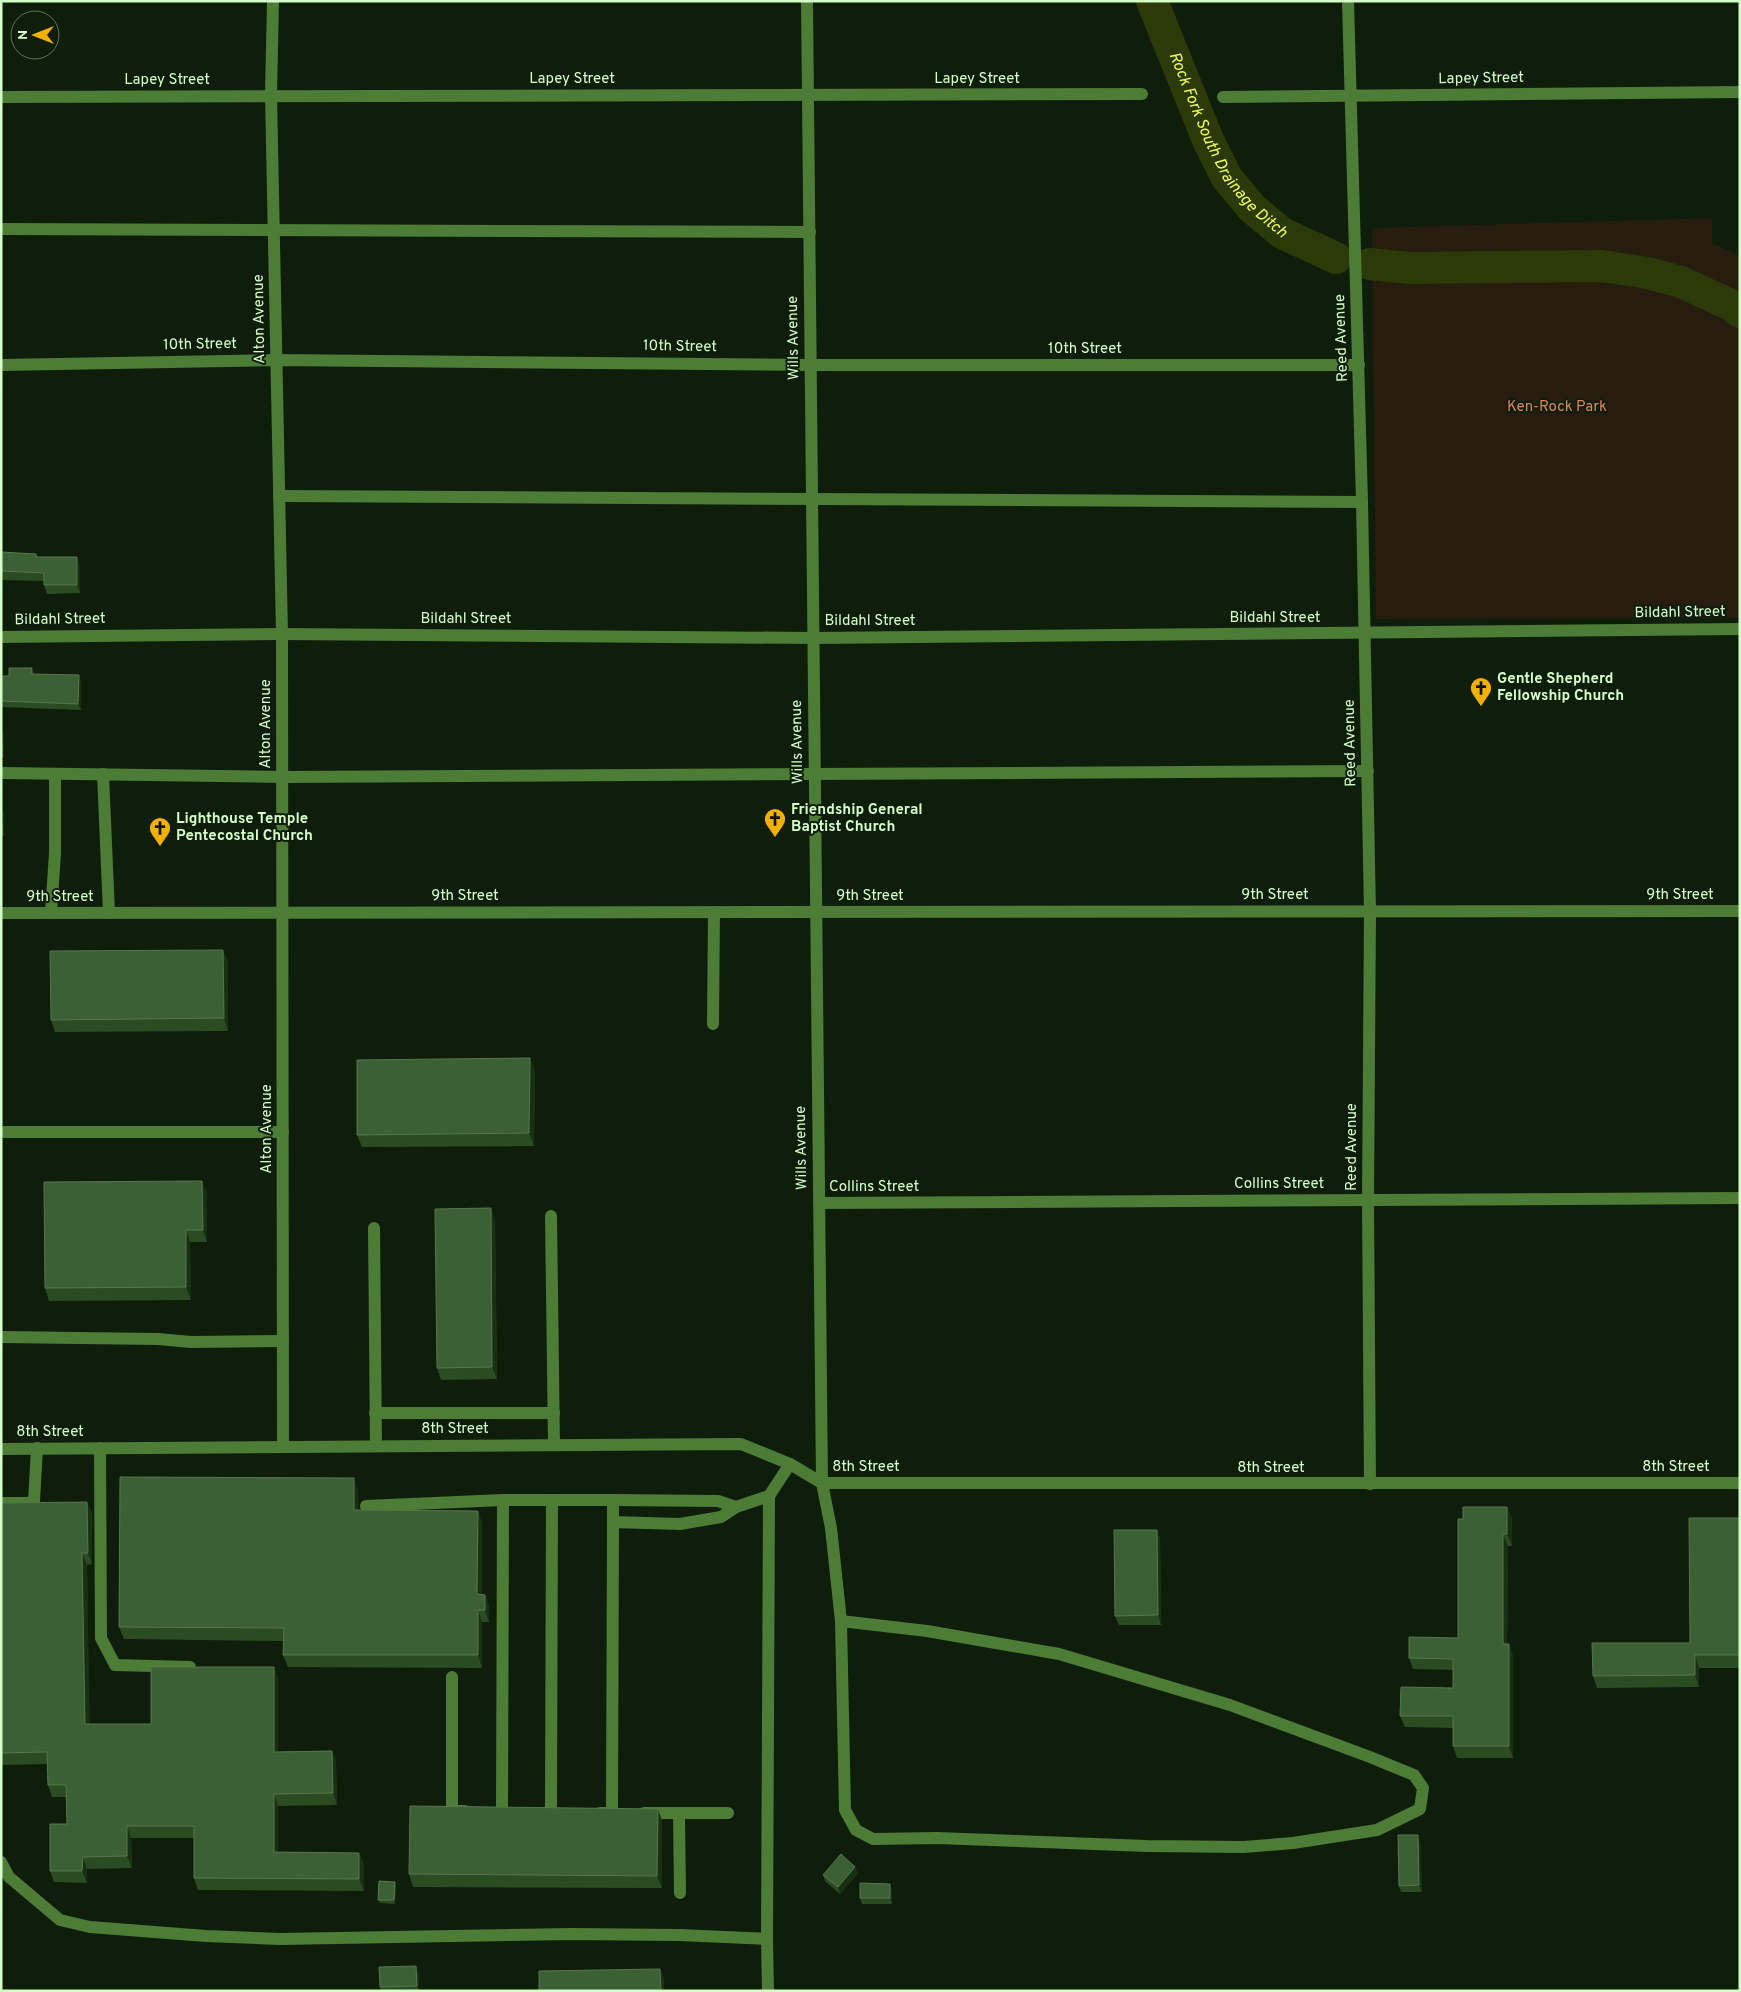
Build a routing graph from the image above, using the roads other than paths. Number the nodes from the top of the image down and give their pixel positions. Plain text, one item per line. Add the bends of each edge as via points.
1 (274, 1) edge
2 (807, 1) edge
3 (1348, 1) edge
4 (1740, 92) edge
5 (1142, 94) dead end
6 (271, 95) junction
7 (808, 96) junction
8 (1350, 96) junction
9 (1, 97) edge
10 (1223, 97) dead end
11 (1, 229) edge
12 (274, 230) junction
13 (810, 232) junction
14 (277, 360) junction
15 (1, 365) edge
16 (811, 365) junction
17 (1359, 365) junction
18 (279, 496) junction
19 (812, 499) junction
20 (1362, 502) junction
21 (1740, 629) edge
22 (1365, 633) junction
23 (282, 634) junction
24 (1, 636) edge
25 (814, 638) junction
26 (1368, 771) junction
27 (1, 773) edge
28 (55, 774) junction
29 (103, 774) junction
30 (815, 774) junction
31 (283, 777) junction
32 (1740, 911) edge
33 (714, 912) junction
34 (816, 912) junction
35 (1370, 912) junction
36 (1, 913) edge
37 (51, 913) junction
38 (108, 913) junction
39 (283, 913) junction
40 (713, 1024) dead end
41 (1, 1132) edge
42 (283, 1132) junction
43 (1740, 1198) edge
44 (1368, 1200) junction
45 (819, 1203) junction
46 (551, 1216) dead end
47 (374, 1228) dead end
48 (1, 1337) edge
49 (283, 1341) junction
50 (375, 1413) junction
51 (554, 1413) junction
52 (554, 1445) junction
53 (283, 1446) junction
54 (376, 1446) junction
55 (1, 1448) edge
56 (38, 1448) junction
57 (100, 1448) junction
58 (790, 1464) junction
59 (822, 1484) junction
60 (1370, 1484) junction
61 (1740, 1484) edge
62 (769, 1496) junction
63 (503, 1500) junction
64 (552, 1500) junction
65 (613, 1500) junction
66 (1, 1504) edge
67 (366, 1506) dead end
68 (736, 1507) junction
69 (613, 1522) junction
70 (841, 1620) junction
71 (200, 1668) edge
72 (452, 1677) dead end
73 (551, 1812) edge
74 (586, 1813) edge
75 (622, 1813) junction
76 (728, 1813) dead end
77 (680, 1814) junction
78 (1, 1862) edge
79 (680, 1893) dead end
80 (767, 1939) junction
81 (768, 1991) edge

1 - 6 street, Alton Avenue
2 - 7 street, Wills Avenue
3 - 8 street, Reed Avenue
4 - 8 street, Lapey Street
5 - 7 street, Lapey Street
6 - 7 street, Lapey Street
6 - 9 street, Lapey Street
6 - 12 street, Alton Avenue
7 - 13 street, Wills Avenue
8 - 10 street, Lapey Street
8 - 17 street, Reed Avenue
11 - 12 street
12 - 13 street
12 - 14 street, Alton Avenue
13 - 16 street, Wills Avenue
14 - 15 street, 10th Street
14 - 16 street, 10th Street
14 - 18 street, Alton Avenue
16 - 17 street, 10th Street
16 - 19 street, Wills Avenue
17 - 20 street, Reed Avenue
18 - 19 street
18 - 23 street, Alton Avenue
19 - 20 street
19 - 25 street, Wills Avenue
20 - 22 street, Reed Avenue
21 - 22 street, Bildahl Street
22 - 25 street, Bildahl Street
22 - 26 street, Reed Avenue
23 - 24 street, Bildahl Street
23 - 25 street, Bildahl Street
23 - 31 street, Alton Avenue
25 - 30 street, Wills Avenue
26 - 30 street
26 - 35 street, Reed Avenue
27 - 28 street
28 - 29 street
28 - 37 street
29 - 31 street
29 - 38 street
30 - 31 street
30 - 34 street, Wills Avenue
31 - 39 street, Alton Avenue
32 - 35 street, 9th Street
33 - 34 street, 9th Street
33 - 39 street, 9th Street
33 - 40 street
34 - 35 street, 9th Street
34 - 45 street, Wills Avenue
35 - 44 street, Reed Avenue
36 - 37 street, 9th Street
37 - 38 street, 9th Street
38 - 39 street, 9th Street
39 - 42 street, Alton Avenue
41 - 42 street
42 - 49 street, Alton Avenue
43 - 44 street, Collins Street
44 - 45 street, Collins Street
44 - 60 street, Reed Avenue
45 - 59 street, Wills Avenue
46 - 51 street
47 - 50 street
48 - 49 street
49 - 53 street, Alton Avenue
50 - 51 street
50 - 54 street
51 - 52 street
52 - 54 street, 8th Street
52 - 58 street, 8th Street via 741,1444
53 - 54 street, 8th Street
53 - 57 street, 8th Street
55 - 56 street, 8th Street
56 - 57 street, 8th Street
56 - 66 street via 34,1501
57 - 71 street via 101,1638 114,1665
58 - 59 street, 8th Street
58 - 62 street
59 - 60 street, 8th Street
59 - 70 street, Wills Avenue via 832,1528
60 - 61 street, 8th Street
62 - 68 street
62 - 80 street
63 - 64 street
63 - 67 street
63 - 72 street via 497,1811 452,1811
64 - 65 street
64 - 73 street
65 - 68 street via 718,1501
65 - 69 street
68 - 69 street via 720,1517 680,1524
69 - 75 street
70 - 70 street, Wills Avenue via 1059,1654 1230,1705 1414,1775 1423,1788 1420,1809 1377,1830 1244,1847 873,1839 856,1830 845,1810
74 - 75 street
75 - 77 street
76 - 77 street
77 - 79 street
78 - 80 street via 9,1877 60,1920 90,1927 280,1939 563,1934
80 - 81 street

